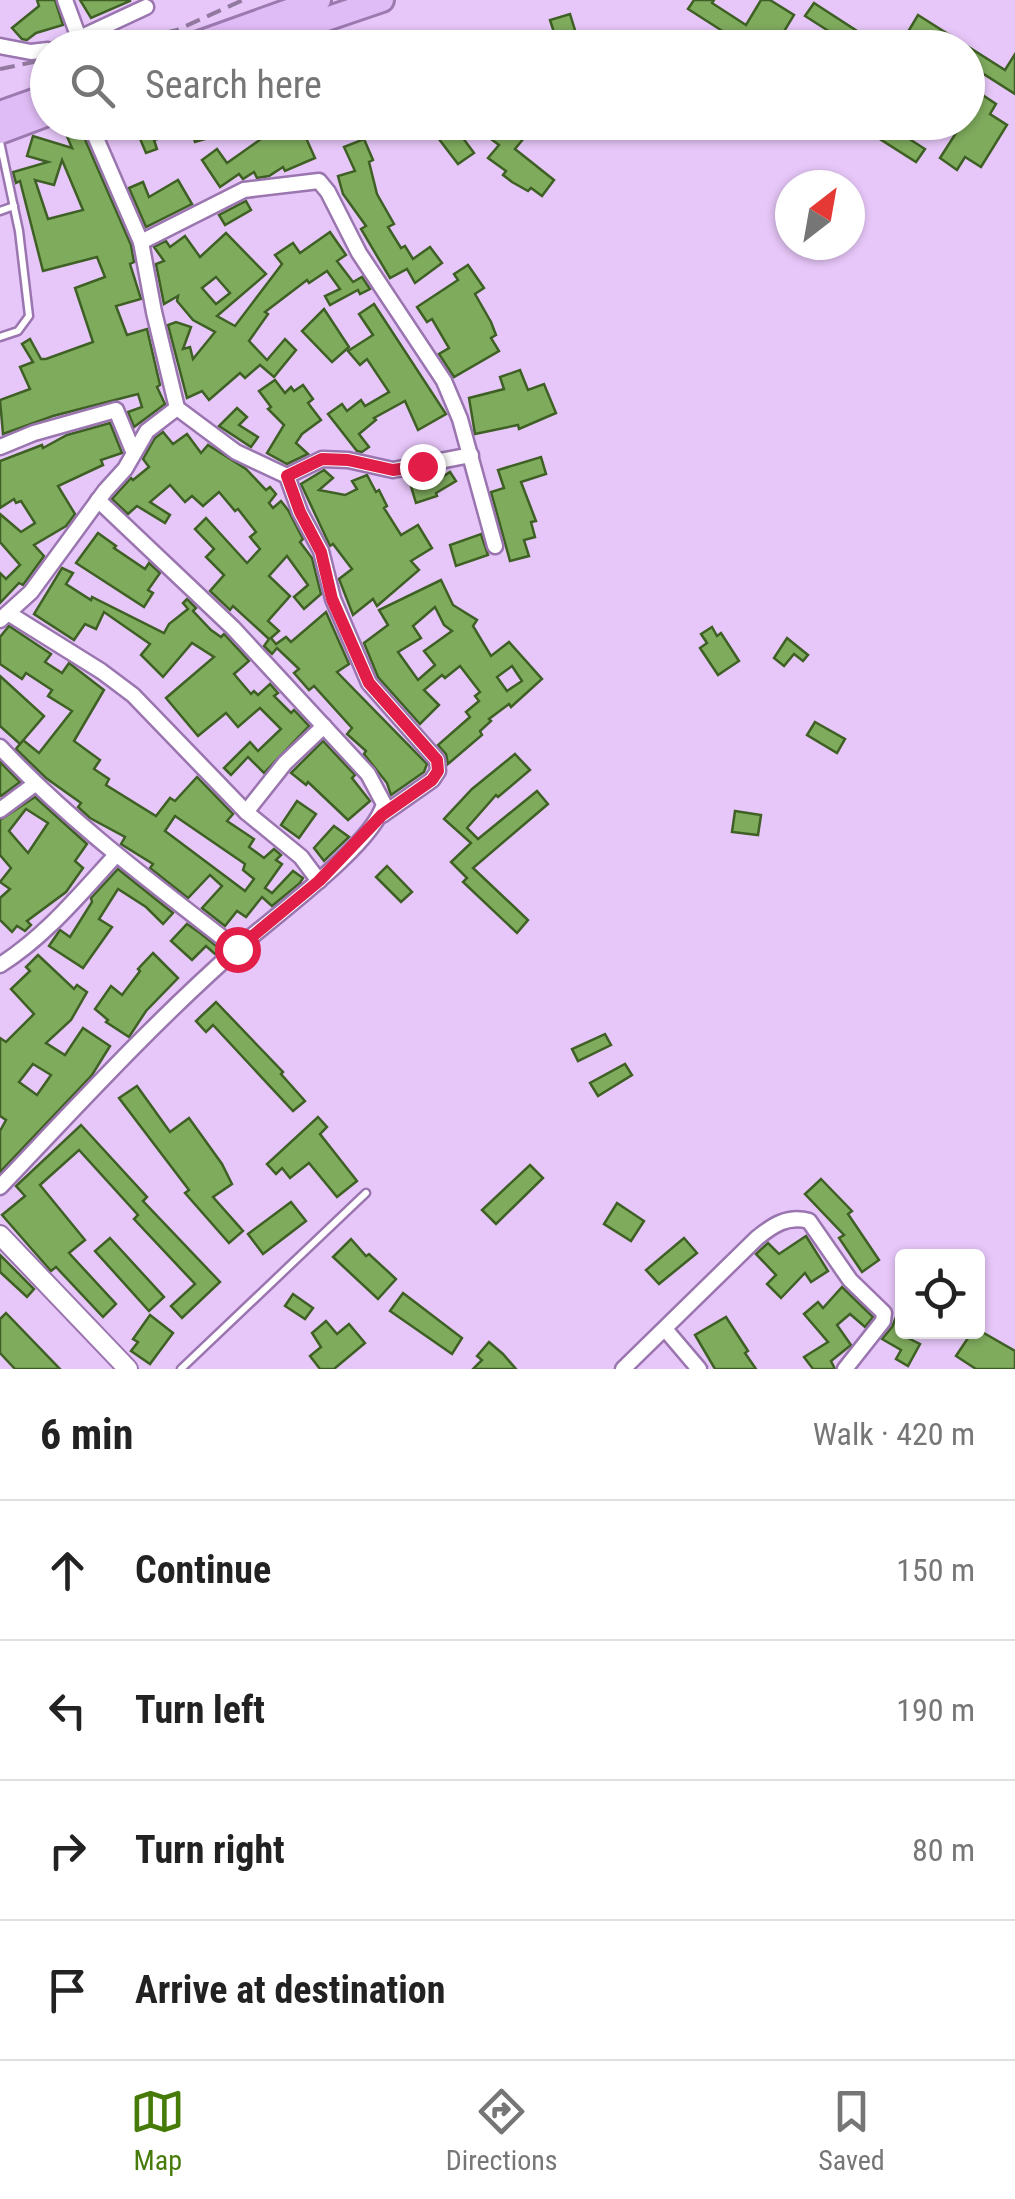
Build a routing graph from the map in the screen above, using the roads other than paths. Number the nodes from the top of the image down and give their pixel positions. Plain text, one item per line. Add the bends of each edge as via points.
1 (65, 0) edge
2 (319, 0) edge
3 (382, 0) edge
4 (146, 7) dead end
5 (76, 30) edge
6 (96, 30) edge
7 (235, 30) edge
8 (294, 30) edge
9 (0, 46) edge
10 (30, 52) edge
11 (30, 102) edge
12 (0, 112) edge
13 (30, 121) edge
14 (0, 132) edge
15 (98, 140) edge
16 (0, 142) edge
17 (14, 206) junction
18 (0, 211) edge
19 (141, 242) junction
20 (0, 337) edge
21 (178, 408) junction
22 (0, 447) edge
23 (133, 451) junction
24 (471, 455) junction
25 (287, 476) junction
26 (98, 500) junction
27 (495, 546) dead end
28 (4, 616) edge
29 (324, 726) junction
30 (0, 747) edge
31 (35, 784) junction
32 (0, 810) edge
33 (246, 812) junction
34 (382, 815) junction
35 (116, 855) junction
36 (319, 881) junction
37 (237, 949) junction
38 (0, 964) edge
39 (0, 1186) edge
40 (366, 1193) dead end
41 (0, 1234) edge
42 (665, 1329) junction
43 (128, 1369) edge
44 (181, 1369) edge
45 (623, 1369) edge
46 (699, 1369) edge
47 (845, 1369) edge

1 - 5 street
2 - 7 highway
3 - 8 highway
4 - 6 street
9 - 10 street
11 - 12 highway
13 - 14 highway
15 - 19 street
16 - 17 lane
17 - 18 lane
17 - 20 lane via 28,316 18,332
19 - 21 street
19 - 24 street via 244,190 319,181 444,381
21 - 23 street via 146,431
21 - 25 street via 236,452
22 - 23 street via 116,410
23 - 26 street
24 - 25 street via 393,470 322,459
24 - 27 street
25 - 34 street via 369,683 437,760 432,780
26 - 28 street via 32,592
26 - 29 street
28 - 33 street via 133,696
29 - 33 street
29 - 34 street via 368,774 384,804
30 - 31 street
31 - 32 street
31 - 35 street
33 - 36 street via 301,857
34 - 36 street
35 - 37 street
35 - 38 street via 65,912
36 - 37 street
37 - 39 street
40 - 44 lane
41 - 43 street
42 - 45 street
42 - 46 street
42 - 47 street via 770,1227 800,1218 884,1313

